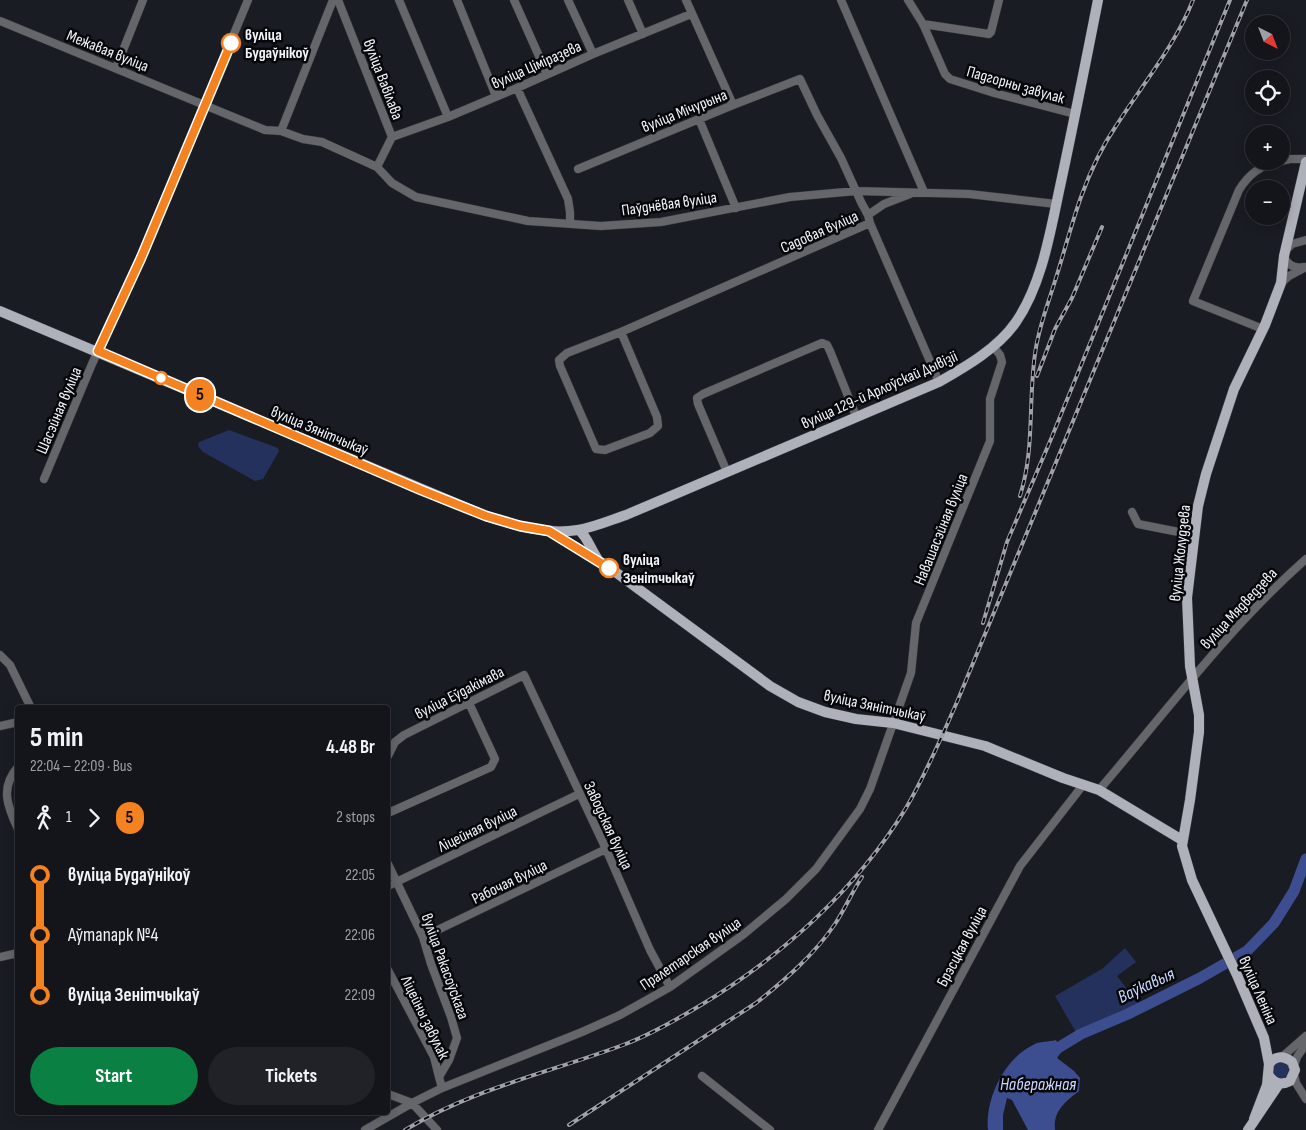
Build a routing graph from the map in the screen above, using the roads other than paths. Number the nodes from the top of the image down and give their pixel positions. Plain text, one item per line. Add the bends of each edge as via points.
1 (142, 0) edge
2 (248, 0) edge
3 (333, 0) edge
4 (338, 0) edge
5 (399, 0) edge
6 (457, 0) edge
7 (514, 0) edge
8 (568, 0) edge
9 (628, 0) edge
10 (686, 0) edge
11 (841, 0) edge
12 (908, 0) edge
13 (999, 0) edge
14 (1098, 0) edge
15 (691, 14) junction
16 (0, 21) edge
17 (923, 24) junction
18 (643, 34) junction
19 (593, 54) junction
20 (116, 68) junction
21 (547, 74) junction
22 (517, 88) junction
23 (496, 96) junction
24 (206, 104) junction
25 (733, 105) junction
26 (1075, 114) junction
27 (448, 117) junction
28 (699, 119) junction
29 (281, 130) junction
30 (392, 138) junction
31 (1290, 158) edge
32 (1306, 161) edge
33 (377, 166) junction
34 (578, 169) dead end
35 (1257, 170) edge
36 (856, 191) junction
37 (914, 192) junction
38 (924, 192) junction
39 (1056, 204) junction
40 (736, 208) junction
41 (869, 219) junction
42 (570, 223) junction
43 (1292, 229) junction
44 (1306, 240) edge
45 (1285, 254) junction
46 (1306, 267) edge
47 (1281, 284) junction
48 (0, 311) edge
49 (1263, 329) junction
50 (621, 332) junction
51 (993, 346) junction
52 (98, 351) junction
53 (939, 382) junction
54 (856, 416) junction
55 (727, 472) junction
56 (44, 479) dead end
57 (1132, 512) dead end
58 (600, 524) junction
59 (578, 530) junction
60 (549, 531) junction
61 (1194, 535) junction
62 (590, 543) junction
63 (576, 547) junction
64 (1306, 559) edge
65 (599, 561) junction
66 (0, 655) edge
67 (524, 675) joint
68 (1192, 678) junction
69 (469, 702) junction
70 (30, 705) edge
71 (15, 723) edge
72 (893, 723) junction
73 (0, 726) edge
74 (390, 752) edge
75 (15, 770) edge
76 (1083, 785) junction
77 (1099, 790) junction
78 (579, 794) junction
79 (390, 812) edge
80 (15, 822) edge
81 (1182, 840) junction
82 (606, 849) junction
83 (390, 868) edge
84 (396, 882) junction
85 (390, 885) edge
86 (423, 937) junction
87 (1227, 953) joint
88 (15, 954) edge
89 (0, 957) edge
90 (390, 974) edge
91 (670, 987) junction
92 (1306, 1036) edge
93 (1264, 1038) junction
94 (1306, 1044) edge
95 (1281, 1057) junction
96 (1268, 1069) junction
97 (1294, 1070) junction
98 (702, 1076) dead end
99 (439, 1077) junction
100 (1281, 1084) junction
101 (442, 1088) junction
102 (390, 1095) edge
103 (1304, 1096) edge
104 (412, 1103) junction
105 (1254, 1119) junction
106 (365, 1130) edge
107 (437, 1130) edge
108 (770, 1130) edge
109 (878, 1130) edge
110 (1248, 1130) edge

1 - 20 street
2 - 24 street
3 - 29 street
4 - 30 street, вуліца Вавілава
5 - 27 street
6 - 23 street
7 - 21 street
8 - 19 street
9 - 18 street
10 - 15 street
11 - 38 street
12 - 17 street, Падгорны завулак
13 - 17 street via 989,34
14 - 26 main road, вуліца 129-й Арлоўскай Дывізіі
15 - 18 street, вуліца Ціміразева
15 - 25 street
16 - 20 street, Межавая вуліца
17 - 26 street, Падгорны завулак via 950,79
18 - 19 street, вуліца Ціміразева
19 - 21 street, вуліца Ціміразева
20 - 24 street, Межавая вуліца
21 - 22 street, вуліца Ціміразева
22 - 23 street, вуліца Ціміразева
22 - 42 street via 568,199
23 - 27 street, вуліца Ціміразева
24 - 29 street, Межавая вуліца via 265,130
24 - 52 street, Шасэйная вуліца
25 - 28 street, вуліца Мічурына
25 - 36 street, вуліца Мічурына via 800,79
26 - 39 main road, вуліца 129-й Арлоўскай Дывізіі
27 - 30 street, вуліца Ціміразева
28 - 34 street, вуліца Мічурына
28 - 40 street
29 - 33 street, Межавая вуліца via 322,142
30 - 33 street, вуліца Вавілава
31 - 32 street
32 - 43 main road, вуліца Жолудзева
33 - 42 street, Паўднёвая вуліца via 392,184 416,197 528,221
35 - 49 street via 1239,190 1193,301
36 - 37 street, Паўднёвая вуліца
36 - 40 street, Паўднёвая вуліца via 790,197
36 - 41 street
37 - 38 street, Паўднёвая вуліца
37 - 41 street via 884,204
38 - 39 street, Паўднёвая вуліца
39 - 51 main road, вуліца 129-й Арлоўскай Дывізіі via 1032,294 1016,323
40 - 42 street, Паўднёвая вуліца via 661,222 601,226
41 - 50 street, Садовая вуліца
41 - 53 street, Садовая вуліца
43 - 44 street
43 - 45 main road, вуліца Жолудзева
44 - 45 street via 1292,244
45 - 46 street via 1292,266
45 - 47 main road, вуліца Жолудзева
46 - 47 street
47 - 49 main road, вуліца Жолудзева
48 - 52 main road, вуліца Зянітчыкаў
49 - 61 main road, вуліца Жолудзева via 1234,389 1218,435 1198,506
50 - 50 street, Садовая вуліца via 567,353 559,360 596,449 605,450 650,433 658,426
51 - 53 main road, вуліца 129-й Арлоўскай Дывізіі
51 - 72 street, Навашасэйная вуліца via 1002,362 990,399 990,442 916,623 911,673
52 - 56 street, Шасэйная вуліца
52 - 60 main road, вуліца Зянітчыкаў via 486,516
53 - 54 main road, вуліца 129-й Арлоўскай Дывізіі
54 - 55 main road, вуліца 129-й Арлоўскай Дывізіі
54 - 55 street via 830,351 822,343 711,390 697,398 698,404
55 - 58 main road, вуліца 129-й Арлоўскай Дывізіі
57 - 61 street via 1138,524
58 - 59 main road, вуліца Зянітчыкаў
58 - 62 main road
59 - 60 main road, вуліца Зянітчыкаў
59 - 62 main road
59 - 63 main road
60 - 63 main road, вуліца Зянітчыкаў
61 - 68 main road, вуліца Жолудзева via 1188,598
62 - 65 main road
63 - 65 main road, вуліца Зянітчыкаў
64 - 68 street, вуліца Мядведзева via 1250,612
65 - 72 main road, вуліца Зянітчыкаў via 789,697 826,712
66 - 70 street via 10,665
67 - 69 street, вуліца Еўдакімава
67 - 78 street, Заводская вуліца
68 - 77 street
68 - 81 main road, вуліца Жолудзева via 1199,732
69 - 74 street, вуліца Еўдакімава via 404,734
69 - 79 street via 495,759 491,767
71 - 73 street
72 - 76 main road, вуліца Зянітчыкаў via 985,746
72 - 91 street, Пралетарская вуліца via 860,809 816,869 744,934
75 - 80 street via 5,781 4,790
76 - 77 main road, вуліца Зянітчыкаў
76 - 109 street, Брэсцкая вуліца via 1020,866
77 - 81 main road, вуліца Зянітчыкаў
78 - 82 street, Заводская вуліца
78 - 84 street, Ліцейная вуліца
81 - 87 main road, вуліца Жолудзева via 1192,880
82 - 86 street, Рабочая вуліца
82 - 91 street, Заводская вуліца via 650,950
83 - 84 street, вуліца Ракасоўскага
84 - 85 street, Ліцейная вуліца
84 - 86 street, вуліца Ракасоўскага
86 - 99 street, вуліца Ракасоўскага via 457,1038
87 - 93 main road, вуліца Леніна
88 - 89 street
90 - 99 street, Ліцейны завулак via 434,1058
91 - 101 street, Пралетарская вуліца via 582,1032
92 - 95 street
93 - 95 main road
93 - 96 main road
94 - 97 street
95 - 96 main road via 1276,1058
95 - 97 main road via 1292,1062
96 - 100 main road via 1272,1081
96 - 105 main road via 1267,1085
97 - 100 main road via 1290,1081
97 - 103 street via 1296,1083
98 - 108 street
99 - 101 street
100 - 103 street
100 - 105 main road
101 - 104 street, Пралетарская вуліца
102 - 104 street
104 - 106 street, Пралетарская вуліца
104 - 107 street
105 - 110 main road

